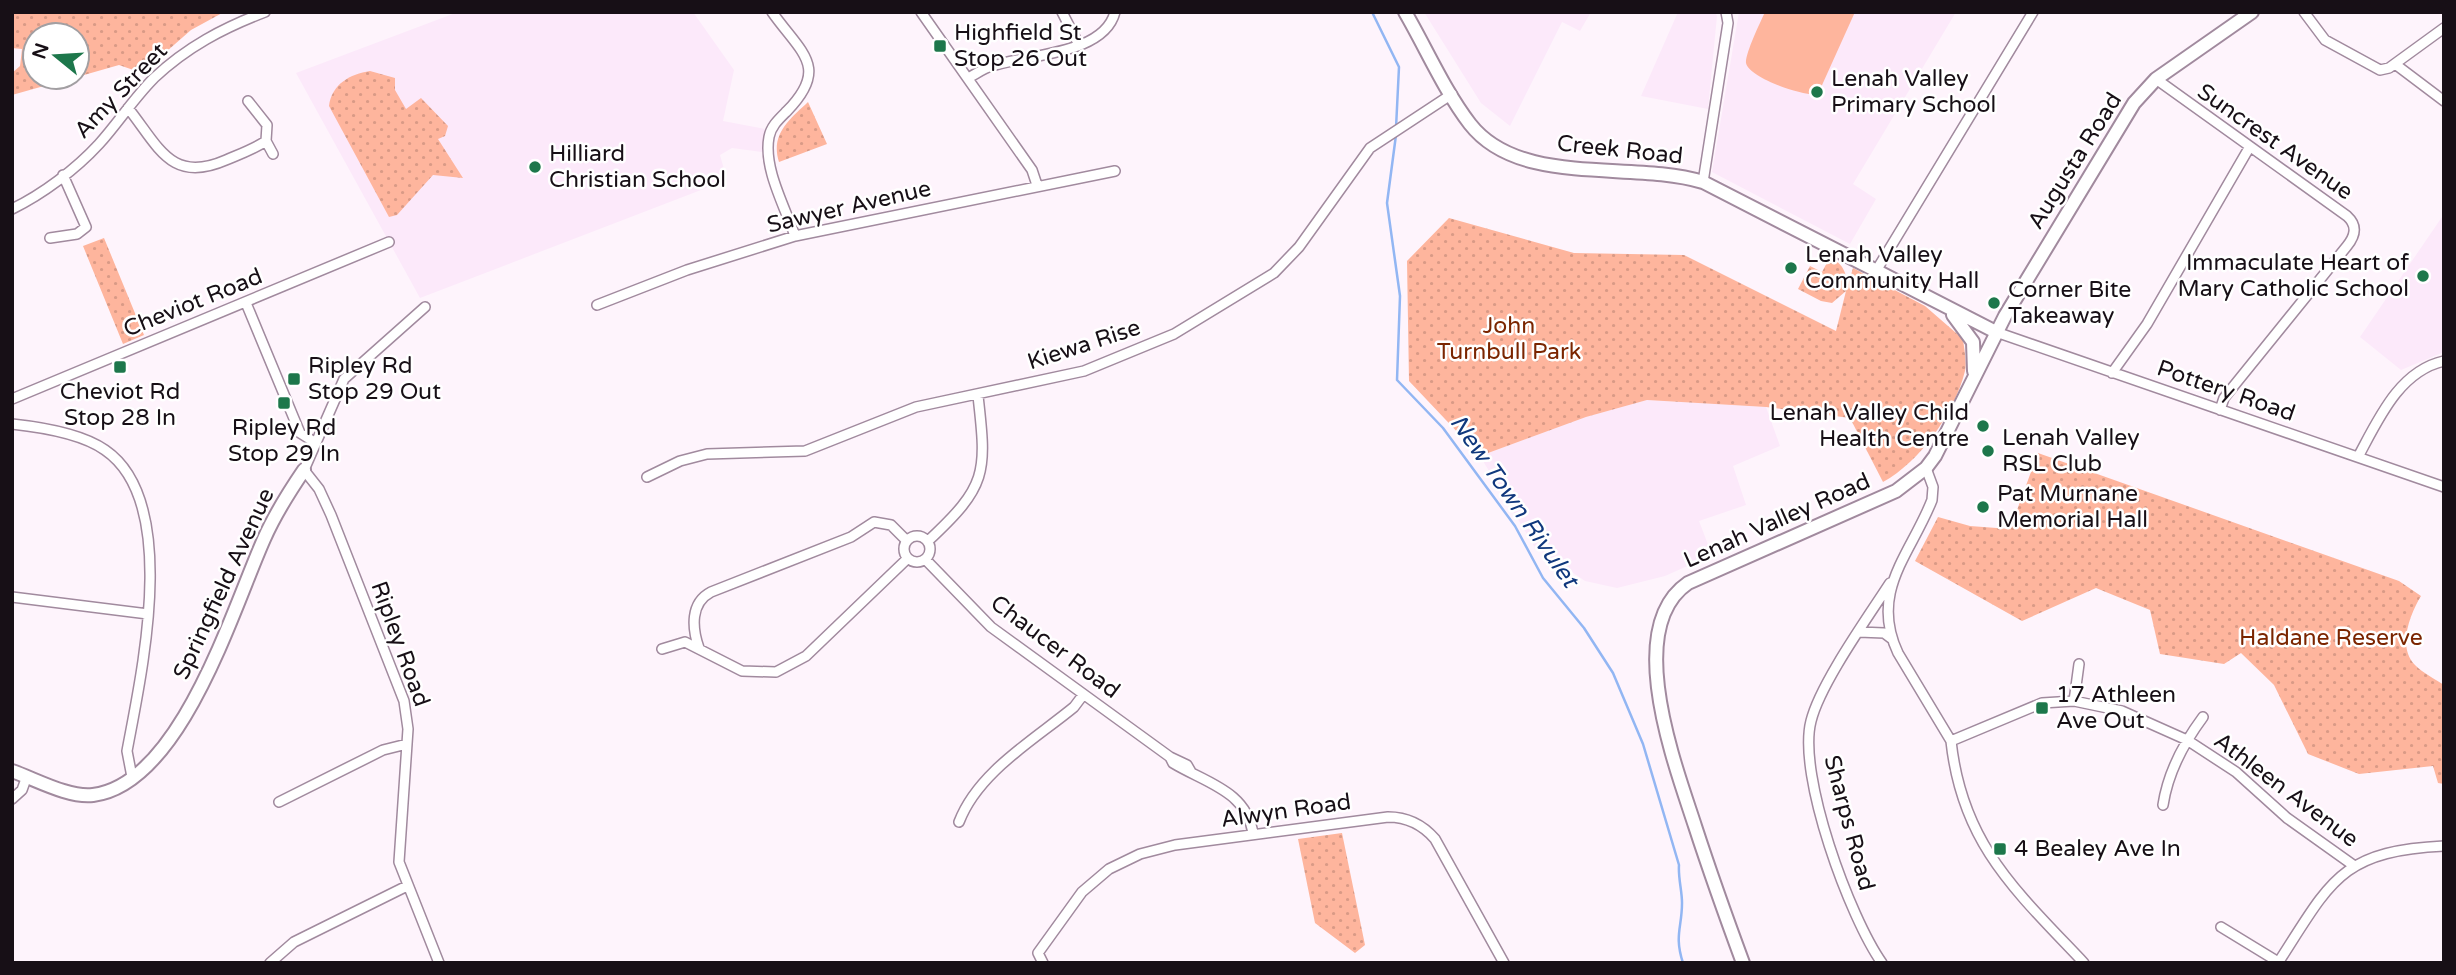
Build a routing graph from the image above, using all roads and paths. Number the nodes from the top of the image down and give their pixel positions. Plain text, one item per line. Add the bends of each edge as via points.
1 (265, 12) edge
2 (772, 12) edge
3 (922, 12) edge
4 (1062, 12) edge
5 (1115, 12) edge
6 (1405, 12) edge
7 (1726, 12) edge
8 (2033, 12) edge
9 (2252, 12) edge
10 (2304, 12) edge
11 (2444, 28) edge
12 (1079, 45) junction
13 (2395, 64) junction
14 (968, 78) junction
15 (2157, 79) junction
16 (1452, 94) junction
17 (248, 101) dead end
18 (2444, 101) edge
19 (128, 108) junction
20 (266, 141) junction
21 (2249, 148) junction
22 (273, 154) dead end
23 (1115, 172) dead end
24 (64, 175) junction
25 (1703, 182) junction
26 (1037, 185) junction
27 (12, 209) edge
28 (795, 236) junction
29 (50, 238) dead end
30 (389, 242) dead end
31 (1876, 271) junction
32 (246, 303) junction
33 (597, 304) dead end
34 (425, 307) dead end
35 (1948, 309) junction
36 (1996, 332) junction
37 (2444, 361) edge
38 (2112, 373) junction
39 (1973, 382) junction
40 (978, 396) junction
41 (12, 399) edge
42 (2220, 410) junction
43 (12, 424) edge
44 (316, 443) junction
45 (2358, 457) junction
46 (1926, 468) junction
47 (304, 470) junction
48 (647, 477) dead end
49 (2444, 487) edge
50 (906, 540) junction
51 (928, 541) junction
52 (908, 559) junction
53 (925, 559) junction
54 (1891, 581) junction
55 (12, 597) edge
56 (148, 614) junction
57 (1859, 632) junction
58 (1892, 639) junction
59 (699, 648) junction
60 (662, 649) dead end
61 (2079, 664) dead end
62 (1083, 695) junction
63 (2074, 701) junction
64 (2203, 717) dead end
65 (2187, 740) junction
66 (1951, 741) junction
67 (407, 744) junction
68 (12, 771) edge
69 (27, 776) junction
70 (132, 777) junction
71 (12, 799) edge
72 (279, 802) dead end
73 (2163, 805) dead end
74 (959, 822) dead end
75 (1253, 834) junction
76 (2444, 846) edge
77 (2353, 865) junction
78 (407, 886) junction
79 (2221, 927) dead end
80 (1038, 953) junction
81 (273, 961) edge
82 (2279, 962) edge
83 (439, 963) edge
84 (1031, 963) edge
85 (1043, 963) edge
86 (1504, 963) edge
87 (1743, 963) edge
88 (1882, 963) edge
89 (2084, 963) edge

1 - 19 street, Amy Street via 195,45 152,80
2 - 28 street via 811,74 806,90 776,122 769,137 770,162
3 - 14 street
4 - 12 street
5 - 12 street via 1102,33
6 - 16 street, Creek Road
7 - 25 street via 1719,91
8 - 31 street
9 - 15 street, Augusta Road
10 - 13 street via 2330,44 2381,70
11 - 13 street
12 - 14 street via 993,65
13 - 18 street
14 - 26 street via 1032,170
15 - 21 street, Suncrest Avenue
15 - 36 street, Augusta Road via 2118,128
16 - 25 street, Creek Road via 1478,133 1514,157 1664,173
16 - 40 street, Kiewa Rise via 1381,138 1351,171 1299,247 1263,282 1174,334 1102,365
17 - 20 street via 267,125
19 - 20 street via 164,154 187,169 209,168
19 - 24 street, Amy Street via 96,147
20 - 22 street
21 - 38 street via 2147,324
21 - 42 street, Suncrest Avenue via 2347,216 2354,232 2224,398
23 - 26 street, Sawyer Avenue
24 - 27 street, Amy Street
24 - 29 street via 86,228
25 - 31 street, Creek Road
26 - 28 street, Sawyer Avenue
28 - 33 street, Sawyer Avenue
30 - 32 street, Cheviot Road
31 - 35 street, Creek Road
32 - 41 street, Cheviot Road
32 - 44 street via 300,433
34 - 44 street, Springfield Avenue via 351,370
35 - 36 street, Creek Road
35 - 39 street, Lenah Valley Road via 1973,342
36 - 38 street, Pottery Road
36 - 39 street, Lenah Valley Road
37 - 45 street via 2407,380
38 - 42 street, Pottery Road
39 - 46 street, Lenah Valley Road
40 - 48 street, Kiewa Rise via 909,409 805,451 707,454
40 - 51 street via 983,456 978,482 965,505
42 - 45 street, Pottery Road
43 - 56 street via 98,446 128,475 137,491 147,536
44 - 47 street, Springfield Avenue
45 - 49 street, Pottery Road
46 - 54 street via 1932,500
46 - 87 street, Lenah Valley Road via 1896,491 1688,583 1664,612 1658,668 1665,728
47 - 67 street, Ripley Road via 324,498 394,675 407,717
47 - 70 street, Springfield Avenue via 271,524 196,695 167,745
50 - 51 street via 918,536
50 - 52 street via 903,548
50 - 59 street via 891,524 874,522 850,537 711,592 702,597 695,612
51 - 53 street via 930,551
52 - 53 street
52 - 59 street via 793,666 761,674 742,671
53 - 62 street, Chaucer Road via 991,627
54 - 57 street, Sharps Road
54 - 58 street
55 - 56 street
56 - 70 street via 127,751
57 - 58 street
57 - 88 street, Sharps Road via 1816,708 1808,745 1843,885
58 - 66 street
59 - 60 street via 685,642
61 - 63 street
62 - 74 street via 993,773 967,802
62 - 75 street, Chaucer Road via 1173,763 1243,805
63 - 65 street, Athleen Avenue via 2140,717
63 - 66 street, Athleen Avenue via 2024,708
64 - 65 street, Athleen Avenue
65 - 73 street, Athleen Avenue via 2166,783
65 - 77 street, Athleen Avenue via 2236,772 2287,818
66 - 89 street via 1962,803 1989,855
67 - 72 street via 383,750
67 - 78 street, Ripley Road via 398,852
68 - 69 street, Springfield Avenue
69 - 70 street, Springfield Avenue via 90,795
69 - 71 street
75 - 80 street, Alwyn Road via 1158,849 1109,869 1082,892
75 - 86 street, Alwyn Road via 1388,817 1419,825 1434,839
76 - 77 street, Athleen Avenue via 2393,850
77 - 82 street via 2331,885
78 - 81 street via 294,942
78 - 83 street, Ripley Road
79 - 82 street
80 - 84 street, Alwyn Road
80 - 85 street

